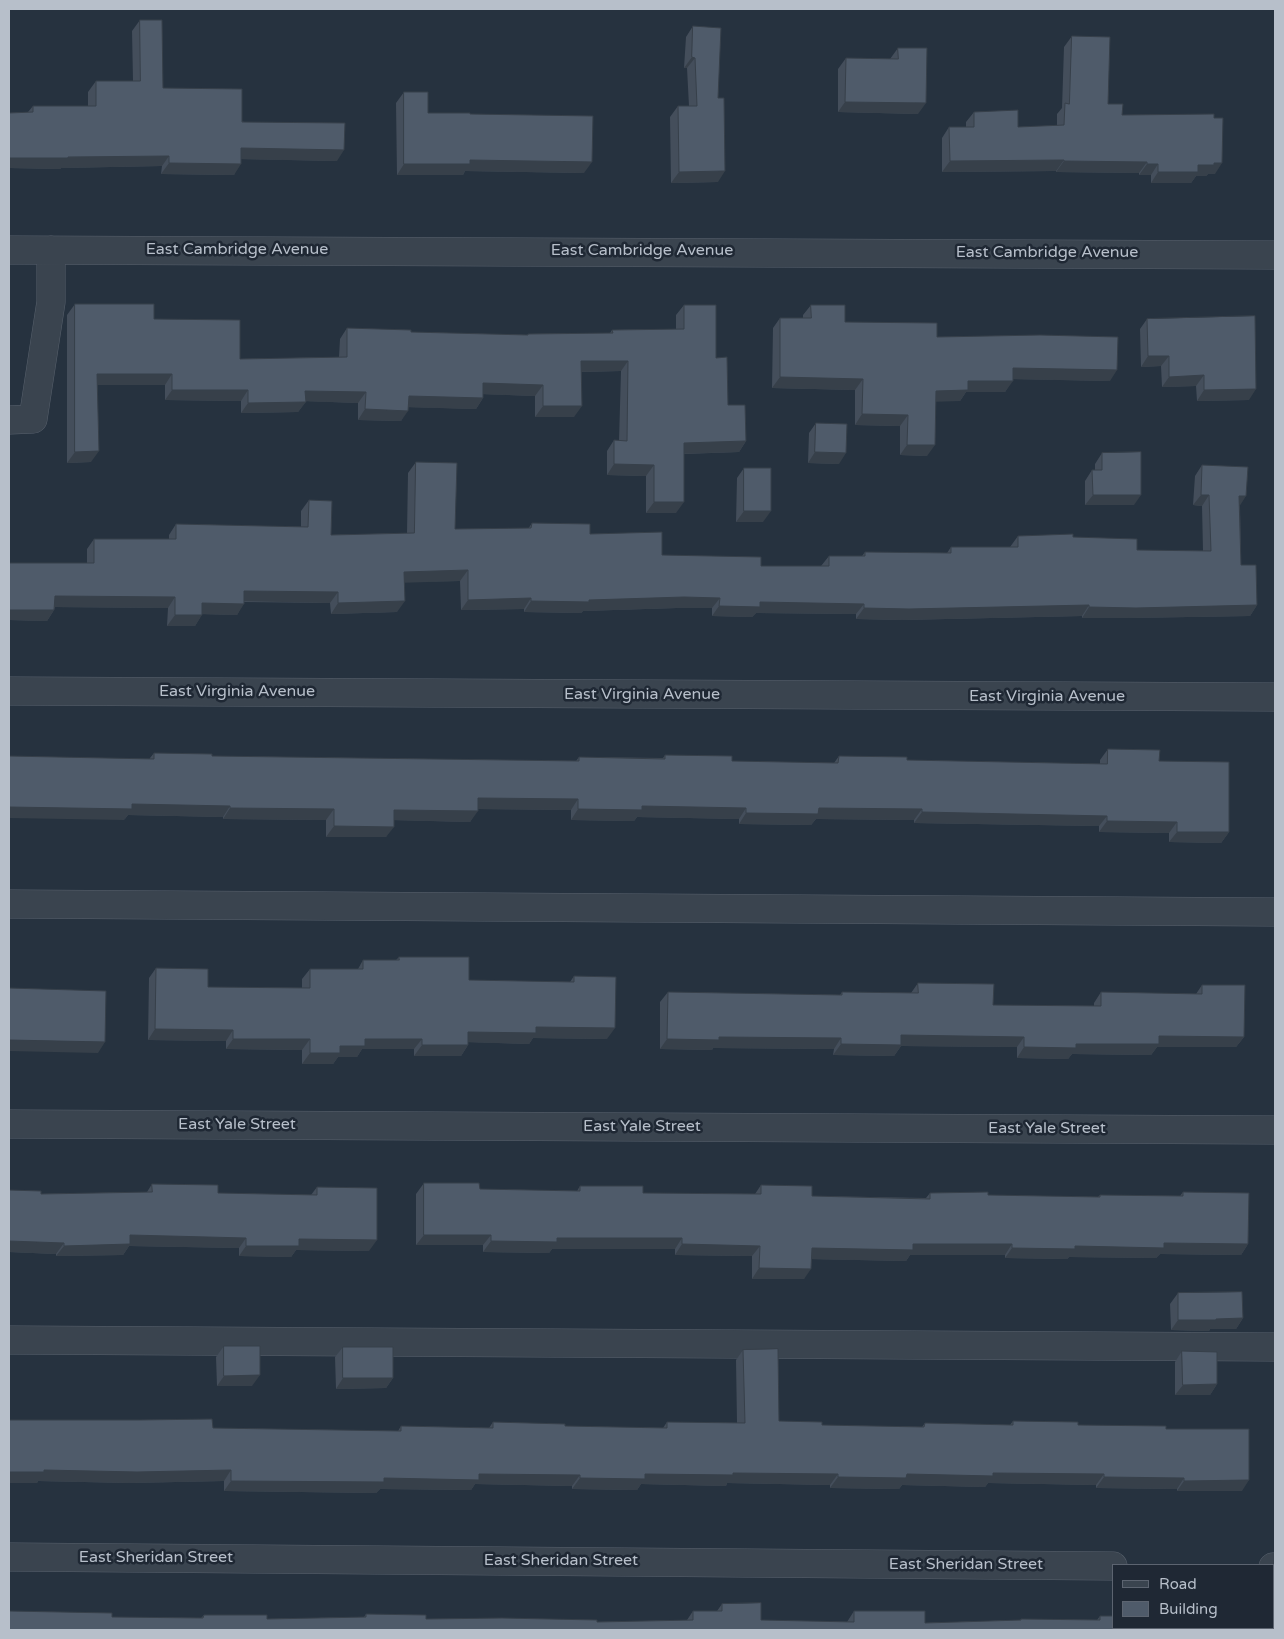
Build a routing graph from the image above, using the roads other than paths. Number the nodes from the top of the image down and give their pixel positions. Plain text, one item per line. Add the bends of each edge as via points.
1 (9, 250) edge
2 (51, 250) junction
3 (1275, 254) edge
4 (9, 420) edge
5 (9, 691) edge
6 (1275, 698) edge
7 (9, 904) edge
8 (1275, 912) edge
9 (9, 1124) edge
10 (1275, 1130) edge
11 (9, 1340) edge
12 (1275, 1347) edge
13 (9, 1557) edge
14 (1112, 1566) edge

1 - 2 street, East Cambridge Avenue
2 - 3 street, East Cambridge Avenue
2 - 4 street via 51,302 33,420
5 - 6 street, East Virginia Avenue
7 - 8 street
9 - 10 street, East Yale Street
11 - 12 street
13 - 14 street, East Sheridan Street

